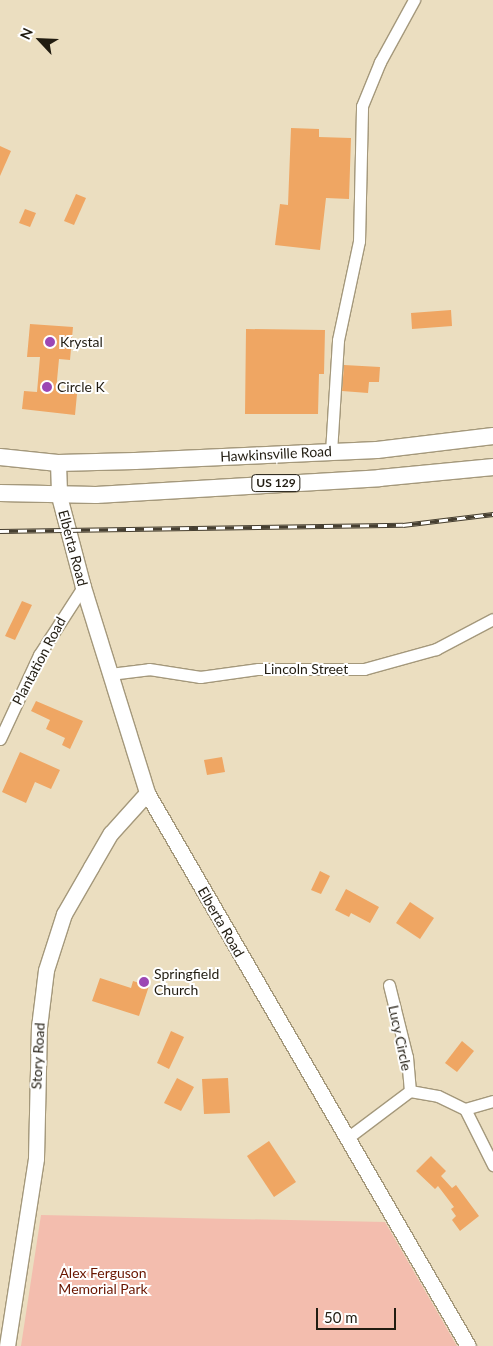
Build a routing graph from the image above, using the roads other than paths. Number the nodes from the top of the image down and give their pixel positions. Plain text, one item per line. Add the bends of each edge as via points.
1 (414, 0) edge
2 (493, 436) edge
3 (332, 452) junction
4 (0, 457) edge
5 (58, 463) junction
6 (493, 467) edge
7 (0, 493) edge
8 (59, 496) junction
9 (83, 587) junction
10 (493, 619) edge
11 (110, 674) junction
12 (0, 739) edge
13 (146, 794) junction
14 (389, 985) dead end
15 (410, 1091) junction
16 (493, 1101) edge
17 (465, 1109) junction
18 (346, 1139) junction
19 (493, 1165) edge
20 (7, 1346) edge
21 (468, 1346) edge

1 - 3 street via 380,62 362,106 358,241 338,340
2 - 3 main road, Hawkinsville Road / US 129
3 - 5 main road, Hawkinsville Road / US 129
4 - 5 main road, US 129
5 - 8 street, Elberta Road
6 - 8 main road, US 129 via 379,478
7 - 8 main road, US 129
8 - 9 street, Elberta Road
9 - 11 street, Elberta Road
9 - 12 street, Plantation Road via 39,655
10 - 11 street, Lincoln Street via 436,649 364,669 258,669 200,677 149,669
11 - 13 street, Elberta Road
13 - 18 street, Elberta Road
13 - 20 street, Story Road via 111,833 64,914 46,970 39,1027 36,1158
14 - 15 street, Lucy Circle via 407,1057
15 - 17 street via 438,1096
15 - 18 street
16 - 17 street
17 - 19 street
18 - 21 street, Elberta Road

